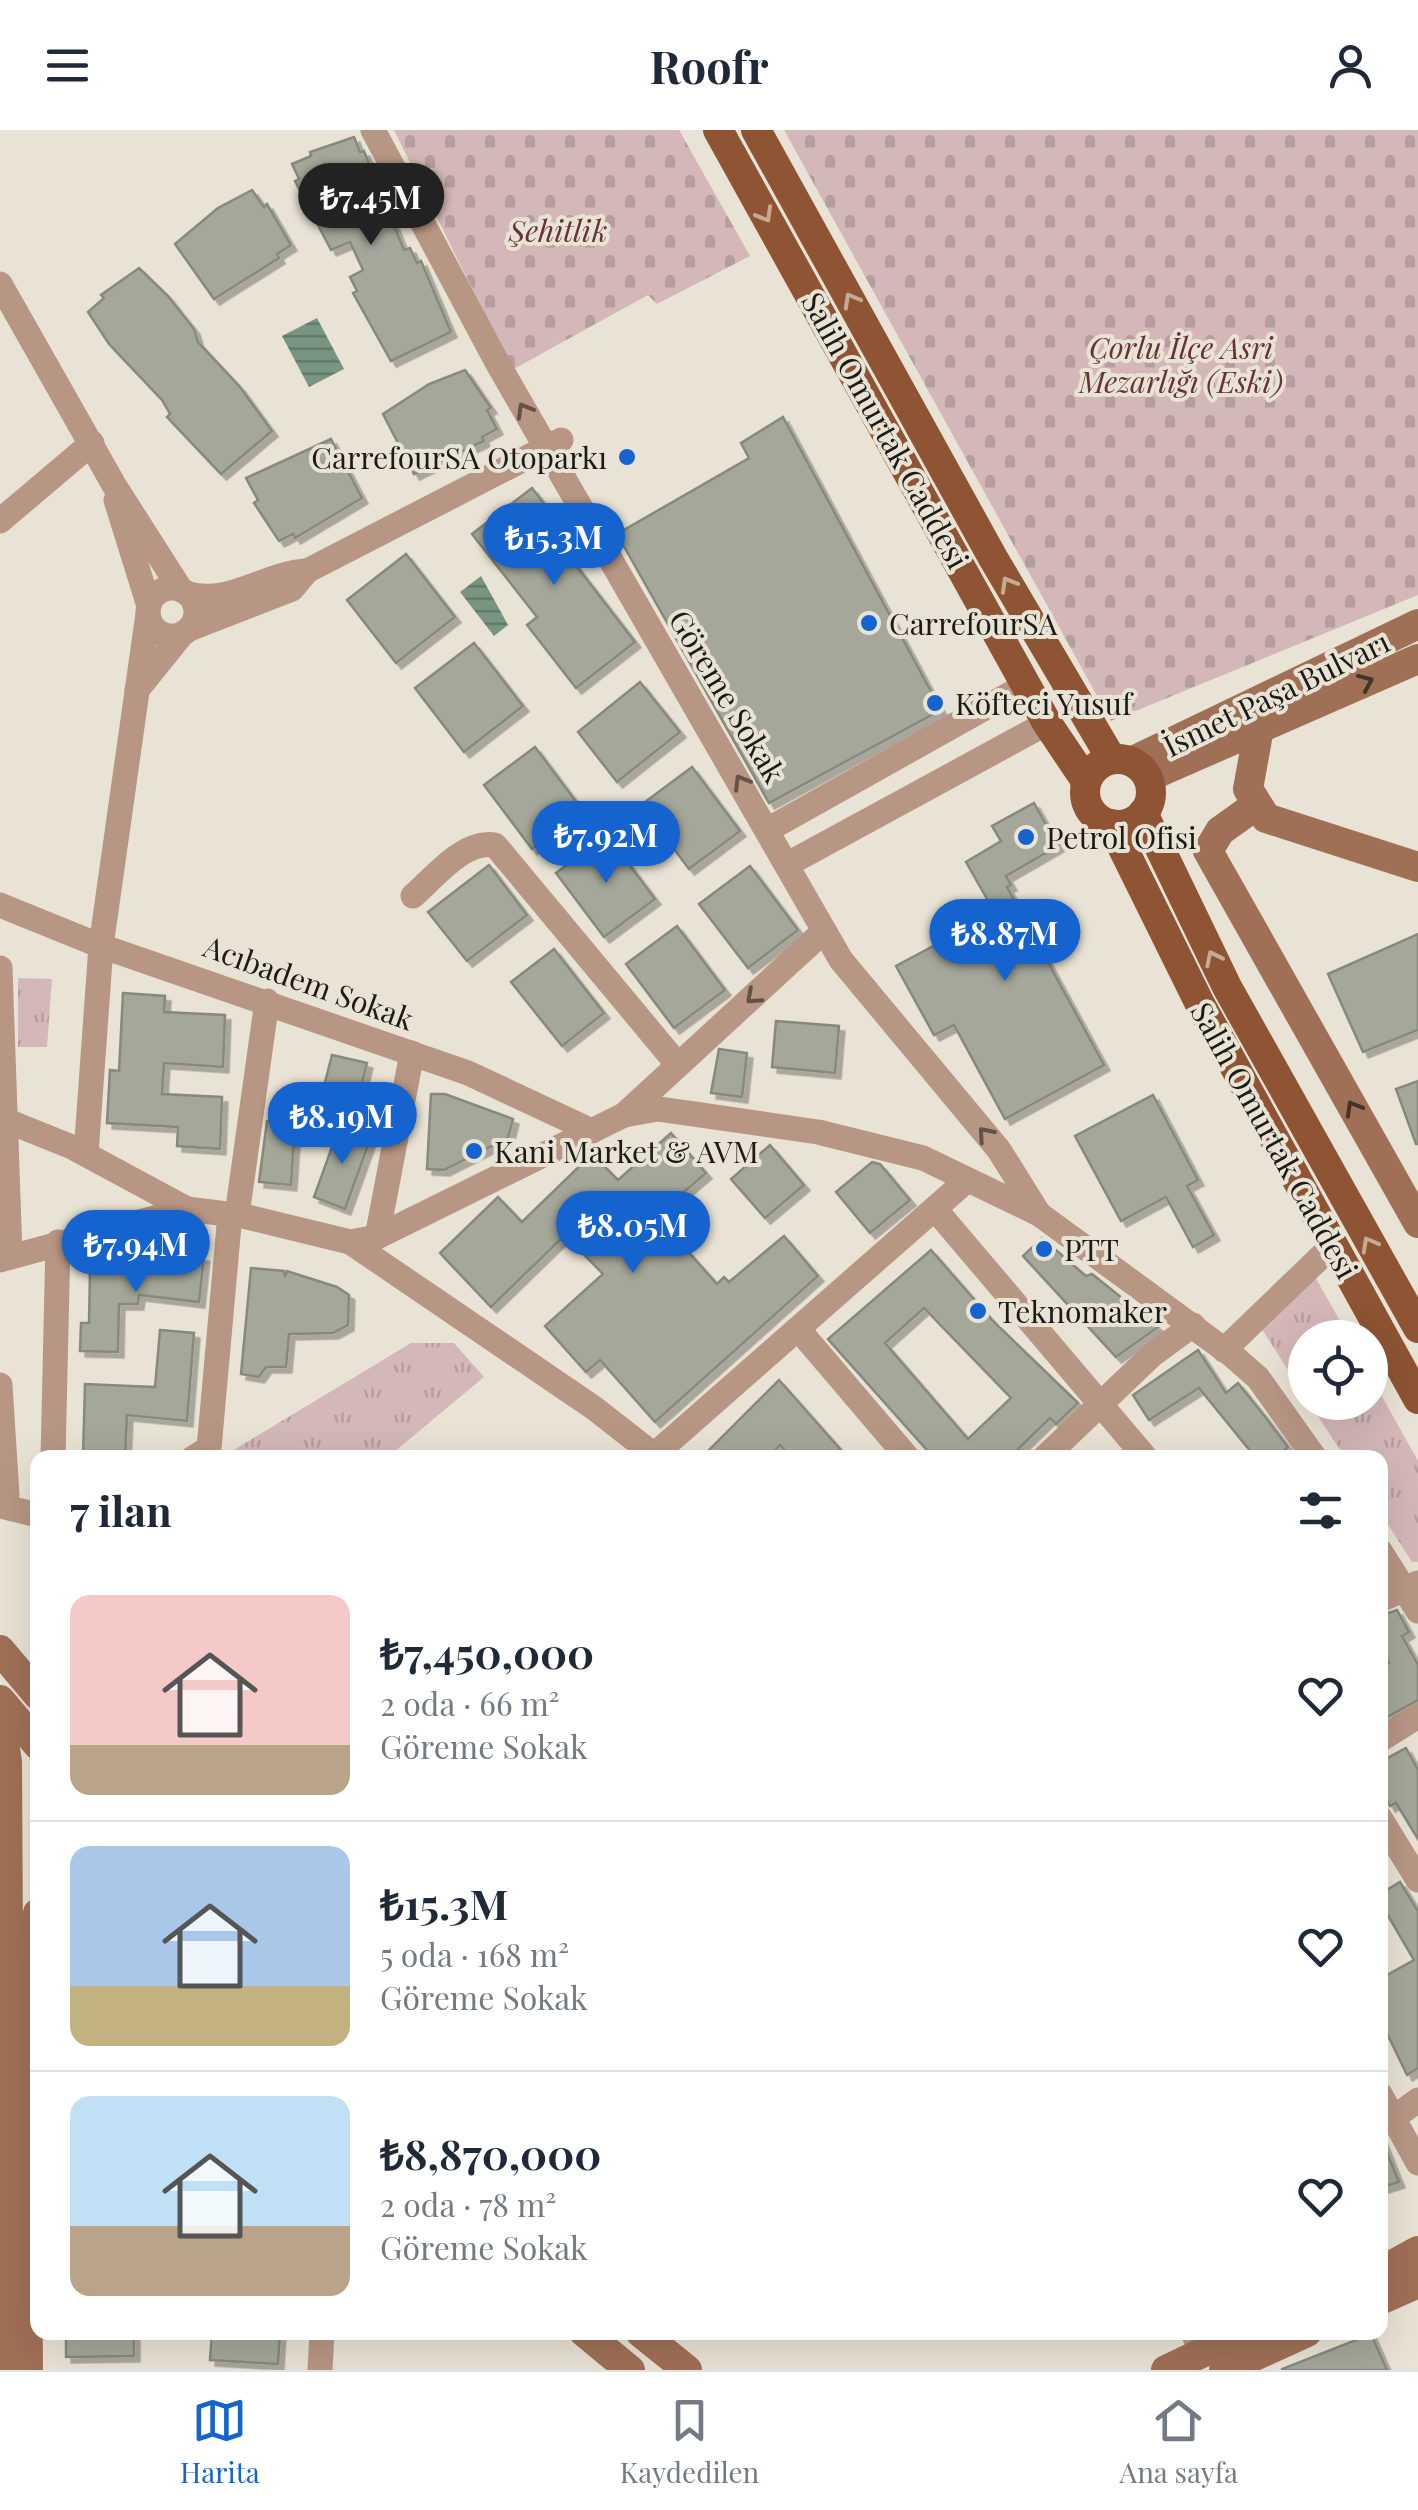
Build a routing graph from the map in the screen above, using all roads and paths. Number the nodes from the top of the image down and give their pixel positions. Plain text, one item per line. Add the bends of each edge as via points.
1 (372, 130) edge
2 (718, 130) edge
3 (756, 130) edge
4 (0, 284) edge
5 (92, 443) junction
6 (553, 444) junction
7 (114, 485) junction
8 (0, 520) edge
9 (307, 571) junction
10 (185, 592) junction
11 (148, 610) junction
12 (1418, 624) edge
13 (186, 631) junction
14 (1418, 659) edge
15 (1026, 685) junction
16 (134, 694) junction
17 (1047, 723) junction
18 (1259, 728) junction
19 (1131, 766) junction
20 (1086, 781) junction
21 (1255, 806) junction
22 (1143, 814) junction
23 (1111, 824) junction
24 (769, 829) junction
25 (788, 864) junction
26 (1414, 873) edge
27 (412, 896) dead end
28 (0, 904) edge
29 (824, 931) junction
30 (101, 946) junction
31 (0, 968) edge
32 (267, 1001) junction
33 (412, 1054) junction
34 (678, 1066) junction
35 (624, 1114) junction
36 (3, 1119) edge
37 (592, 1130) junction
38 (86, 1154) junction
39 (966, 1181) junction
40 (188, 1209) junction
41 (935, 1209) junction
42 (233, 1214) junction
43 (1039, 1214) junction
44 (1417, 1218) edge
45 (376, 1237) junction
46 (58, 1242) junction
47 (350, 1242) junction
48 (1333, 1244) junction
49 (5, 1257) edge
50 (1193, 1325) junction
51 (1418, 1328) edge
52 (799, 1330) junction
53 (1224, 1350) junction
54 (0, 1385) edge
55 (1418, 1399) edge
56 (1102, 1403) junction
57 (53, 1450) edge
58 (205, 1450) edge
59 (648, 1450) edge
60 (663, 1450) edge
61 (901, 1450) edge
62 (1052, 1450) edge
63 (1140, 1450) edge
64 (1305, 1450) edge
65 (0, 1505) edge
66 (30, 1513) edge
67 (1388, 1559) edge
68 (1414, 1587) edge
69 (1388, 1597) edge
70 (1418, 1611) edge
71 (0, 1650) edge
72 (30, 1686) edge
73 (0, 1700) edge
74 (0, 1716) edge
75 (1418, 1716) edge
76 (1388, 1735) edge
77 (30, 1736) edge
78 (1388, 1849) edge
79 (1418, 1880) edge
80 (30, 1929) edge
81 (13, 1962) edge
82 (1418, 2100) edge
83 (1388, 2107) edge
84 (1388, 2113) edge
85 (1418, 2163) edge
86 (1418, 2251) edge
87 (1, 2261) edge
88 (1388, 2268) edge
89 (1418, 2282) edge
90 (1388, 2296) edge
91 (322, 2340) edge
92 (594, 2340) edge
93 (650, 2340) edge
94 (1230, 2340) edge
95 (1267, 2340) edge
96 (1206, 2352) edge
97 (0, 2370) edge
98 (28, 2370) edge
99 (320, 2370) edge
100 (630, 2370) edge
101 (686, 2370) edge
102 (1166, 2370) edge

6 -> 1 street, Göreme Sokak
2 -> 15 main road, Salih Omurtak Caddesi
19 -> 3 main road, Salih Omurtak Caddesi via 993,558
4 - 5 street
5 - 7 street
5 - 8 street
6 - 9 street
24 -> 6 street, Göreme Sokak
7 - 10 street
7 - 11 street
9 - 10 street via 282,572 220,596
9 - 13 street via 292,589
10 - 11 street via 165,589
10 - 13 street via 196,608
11 - 13 street via 160,633
11 - 16 street
12 - 19 street, İsmet Paşa Bulvarı
13 - 16 street
18 -> 14 street, İsmet Paşa Bulvarı
15 - 17 main road, Salih Omurtak Caddesi
15 - 24 street
16 - 30 street
17 - 20 main road, Salih Omurtak Caddesi
17 - 25 street
18 - 19 street, İsmet Paşa Bulvarı
18 - 21 street via 1248,789
19 - 20 main road via 1092,771
19 - 22 main road via 1151,798
20 - 23 main road via 1087,804
21 - 26 street via 1266,818
44 -> 21 street via 1208,851 1220,831
22 - 23 main road
51 -> 22 main road, Salih Omurtak Caddesi via 1227,987
23 - 48 main road, Salih Omurtak Caddesi via 1199,1002
24 - 25 street, Göreme Sokak
25 - 29 street, Göreme Sokak
27 - 34 street via 467,849 495,846
28 - 30 street, Acıbadem Sokak
29 -> 34 street
43 -> 29 street, Göreme Sokak via 999,1150 874,1006
30 - 32 street, Acıbadem Sokak
30 - 38 street
31 - 36 street
32 - 33 street, Acıbadem Sokak
32 - 42 street
33 - 37 street, Acıbadem Sokak
33 - 45 street
34 - 35 street
35 - 37 street
35 - 39 street via 658,1110 818,1132 922,1158
36 - 38 street
36 - 49 street
37 - 45 street
38 - 40 street
39 - 41 street
39 - 43 street
40 - 42 street
40 - 46 street
41 - 52 street
41 - 56 street
42 - 47 street
42 - 58 street
43 - 50 street
45 - 47 street
46 - 49 street
46 - 57 street
47 - 59 street
48 - 53 street
48 - 55 main road, Salih Omurtak Caddesi
50 - 53 street
50 - 56 street
52 - 60 street
52 - 61 street
53 - 64 street via 1258,1378
54 - 65 street via 8,1495
56 - 62 street
56 - 63 street
65 - 66 street
67 - 68 street
68 - 69 street
68 - 70 street
71 - 72 street
73 - 77 street
74 - 81 street
75 - 76 street
78 - 79 street
80 - 81 street
81 - 87 street
81 - 98 street via 26,2016
82 - 83 street
84 - 85 street
86 - 88 street
87 - 97 street
89 - 90 street
91 - 99 street
92 - 100 street
93 - 101 street
94 - 96 street
95 - 96 street
96 - 102 street

